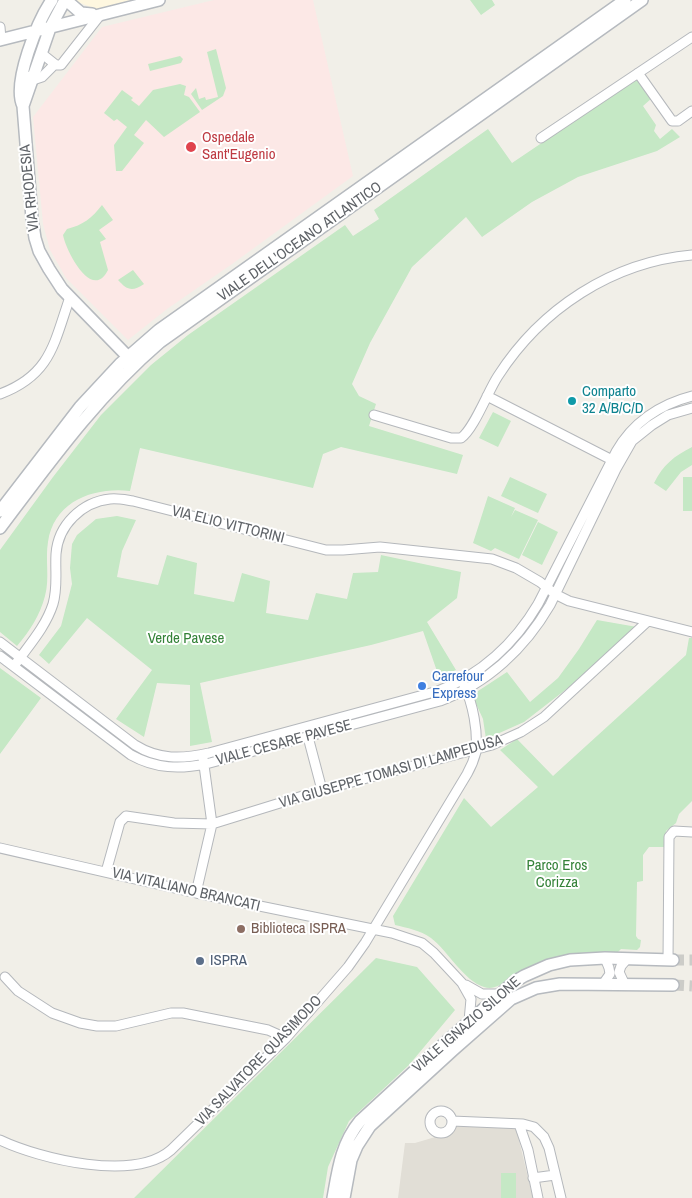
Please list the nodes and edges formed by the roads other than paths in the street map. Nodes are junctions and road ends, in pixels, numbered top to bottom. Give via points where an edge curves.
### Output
1 (52, 0) edge
2 (65, 0) edge
3 (159, 0) edge
4 (625, 0) edge
5 (642, 0) edge
6 (102, 14) junction
7 (0, 27) edge
8 (50, 28) junction
9 (35, 32) junction
10 (692, 37) edge
11 (1, 39) edge
12 (41, 53) junction
13 (55, 64) junction
14 (638, 73) junction
15 (28, 76) junction
16 (692, 111) edge
17 (541, 138) dead end
18 (692, 255) edge
19 (70, 297) junction
20 (132, 360) junction
21 (0, 394) edge
22 (487, 396) junction
23 (692, 396) edge
24 (692, 408) edge
25 (374, 415) dead end
26 (612, 460) junction
27 (0, 511) edge
28 (0, 528) edge
29 (547, 587) junction
30 (555, 594) junction
31 (648, 621) junction
32 (692, 632) edge
33 (0, 642) edge
34 (0, 656) edge
35 (20, 658) junction
36 (13, 666) junction
37 (464, 685) junction
38 (327, 722) junction
39 (330, 731) junction
40 (308, 737) junction
41 (476, 750) junction
42 (202, 754) junction
43 (204, 764) junction
44 (322, 790) junction
45 (212, 824) junction
46 (692, 832) edge
47 (0, 848) edge
48 (106, 872) junction
49 (196, 893) junction
50 (373, 930) junction
51 (605, 958) junction
52 (627, 959) junction
53 (671, 960) joint
54 (5, 977) dead end
55 (462, 983) junction
56 (603, 984) junction
57 (624, 985) junction
58 (673, 985) tunnel mouth
59 (500, 994) junction
60 (469, 1021) junction
61 (286, 1038) junction
62 (452, 1121) dead end
63 (519, 1124) junction
64 (0, 1140) edge
65 (555, 1175) junction
66 (533, 1178) junction
67 (333, 1198) edge
68 (344, 1198) edge
69 (538, 1198) edge
70 (561, 1198) edge

1 - 9 main road
2 - 6 main road via 82,13
2 - 8 main road
3 - 6 main road
4 - 20 main road, VIALE DELL'OCEANO ATLANTICO via 164,326
5 - 20 main road, VIALE DELL'OCEANO ATLANTICO
6 - 8 main road
6 - 13 street via 63,63 60,66
7 - 11 street
8 - 9 main road
8 - 12 main road
9 - 11 main road
9 - 15 main road
10 - 14 street
12 - 13 street
12 - 15 main road
13 - 15 street via 42,77
14 - 16 street via 672,121 678,121
14 - 17 street
15 - 19 main road, VIA RHODESIA via 23,106 35,238 49,270
18 - 22 street via 625,271 568,301 522,344
19 - 20 main road, VIA RHODESIA
19 - 21 street via 43,365 27,380
20 - 27 main road, VIALE DELL'OCEANO ATLANTICO via 75,413
20 - 28 main road, VIALE DELL'OCEANO ATLANTICO
22 - 25 street via 468,431 457,439
22 - 26 street
23 - 26 street, VIALE CESARE PAVESE via 646,418 626,436
24 - 30 street, VIALE CESARE PAVESE via 668,415 632,441
26 - 29 street, VIALE CESARE PAVESE
29 - 30 street
29 - 35 street, VIA ELIO VITTORINI via 516,568 492,559 387,548 326,550 133,502 105,500 80,510 63,530 56,549 57,583 53,604 43,626
29 - 37 street, VIALE CESARE PAVESE via 528,620 507,646
30 - 31 street via 570,601
30 - 37 street, VIALE CESARE PAVESE via 524,642 498,667
31 - 32 street
31 - 41 street, VIA GIUSEPPE TOMASI DI LAMPEDUSA via 538,722 514,736
33 - 35 street, VIALE CESARE PAVESE
34 - 36 street, VIALE CESARE PAVESE
35 - 36 street, VIA ELIO VITTORINI
35 - 42 street, VIALE CESARE PAVESE via 141,749 172,758
36 - 43 street, VIALE CESARE PAVESE via 135,757 173,768
37 - 38 street, VIALE CESARE PAVESE
37 - 39 street, VIALE CESARE PAVESE via 434,703
37 - 41 street, VIA SALVATORE QUASIMODO via 474,723
38 - 39 street
38 - 42 street, VIALE CESARE PAVESE
39 - 40 street, VIALE CESARE PAVESE
40 - 43 street, VIALE CESARE PAVESE
40 - 44 street
41 - 44 street, VIA GIUSEPPE TOMASI DI LAMPEDUSA
41 - 50 street, VIA SALVATORE QUASIMODO via 463,781
42 - 43 street
43 - 45 street
44 - 45 street, VIA GIUSEPPE TOMASI DI LAMPEDUSA
45 - 48 street, VIA GIUSEPPE TOMASI DI LAMPEDUSA via 174,823 126,816 120,822
45 - 49 street
46 - 53 street via 674,831 669,837
47 - 48 street, VIA VITALIANO BRANCATI
48 - 49 street, VIA VITALIANO BRANCATI
49 - 50 street, VIA VITALIANO BRANCATI
50 - 55 street, VIA VITALIANO BRANCATI via 422,943
50 - 61 street, VIA SALVATORE QUASIMODO via 342,973
51 - 52 main road, VIALE IGNAZIO SILONE
51 - 56 street via 610,974
51 - 59 main road, VIALE IGNAZIO SILONE via 570,960 544,967 517,979
52 - 53 main road, VIALE IGNAZIO SILONE
52 - 57 street via 619,972
54 - 61 street via 16,989 52,1013 80,1023 116,1026 183,1012 268,1030
55 - 59 street via 482,994
55 - 60 street via 471,999
56 - 57 main road, VIALE IGNAZIO SILONE
56 - 68 main road, VIALE IGNAZIO SILONE via 540,986 516,996 499,1009 370,1126 351,1160
57 - 58 main road, VIALE IGNAZIO SILONE
59 - 60 main road, VIALE IGNAZIO SILONE
60 - 67 main road, VIALE IGNAZIO SILONE via 356,1126 342,1153
61 - 64 street, VIA SALVATORE QUASIMODO via 171,1150 155,1160 118,1165 71,1162 32,1153
62 - 63 street
63 - 65 street via 532,1126 542,1134 550,1148
63 - 66 street
65 - 66 street
65 - 70 street
66 - 69 street

